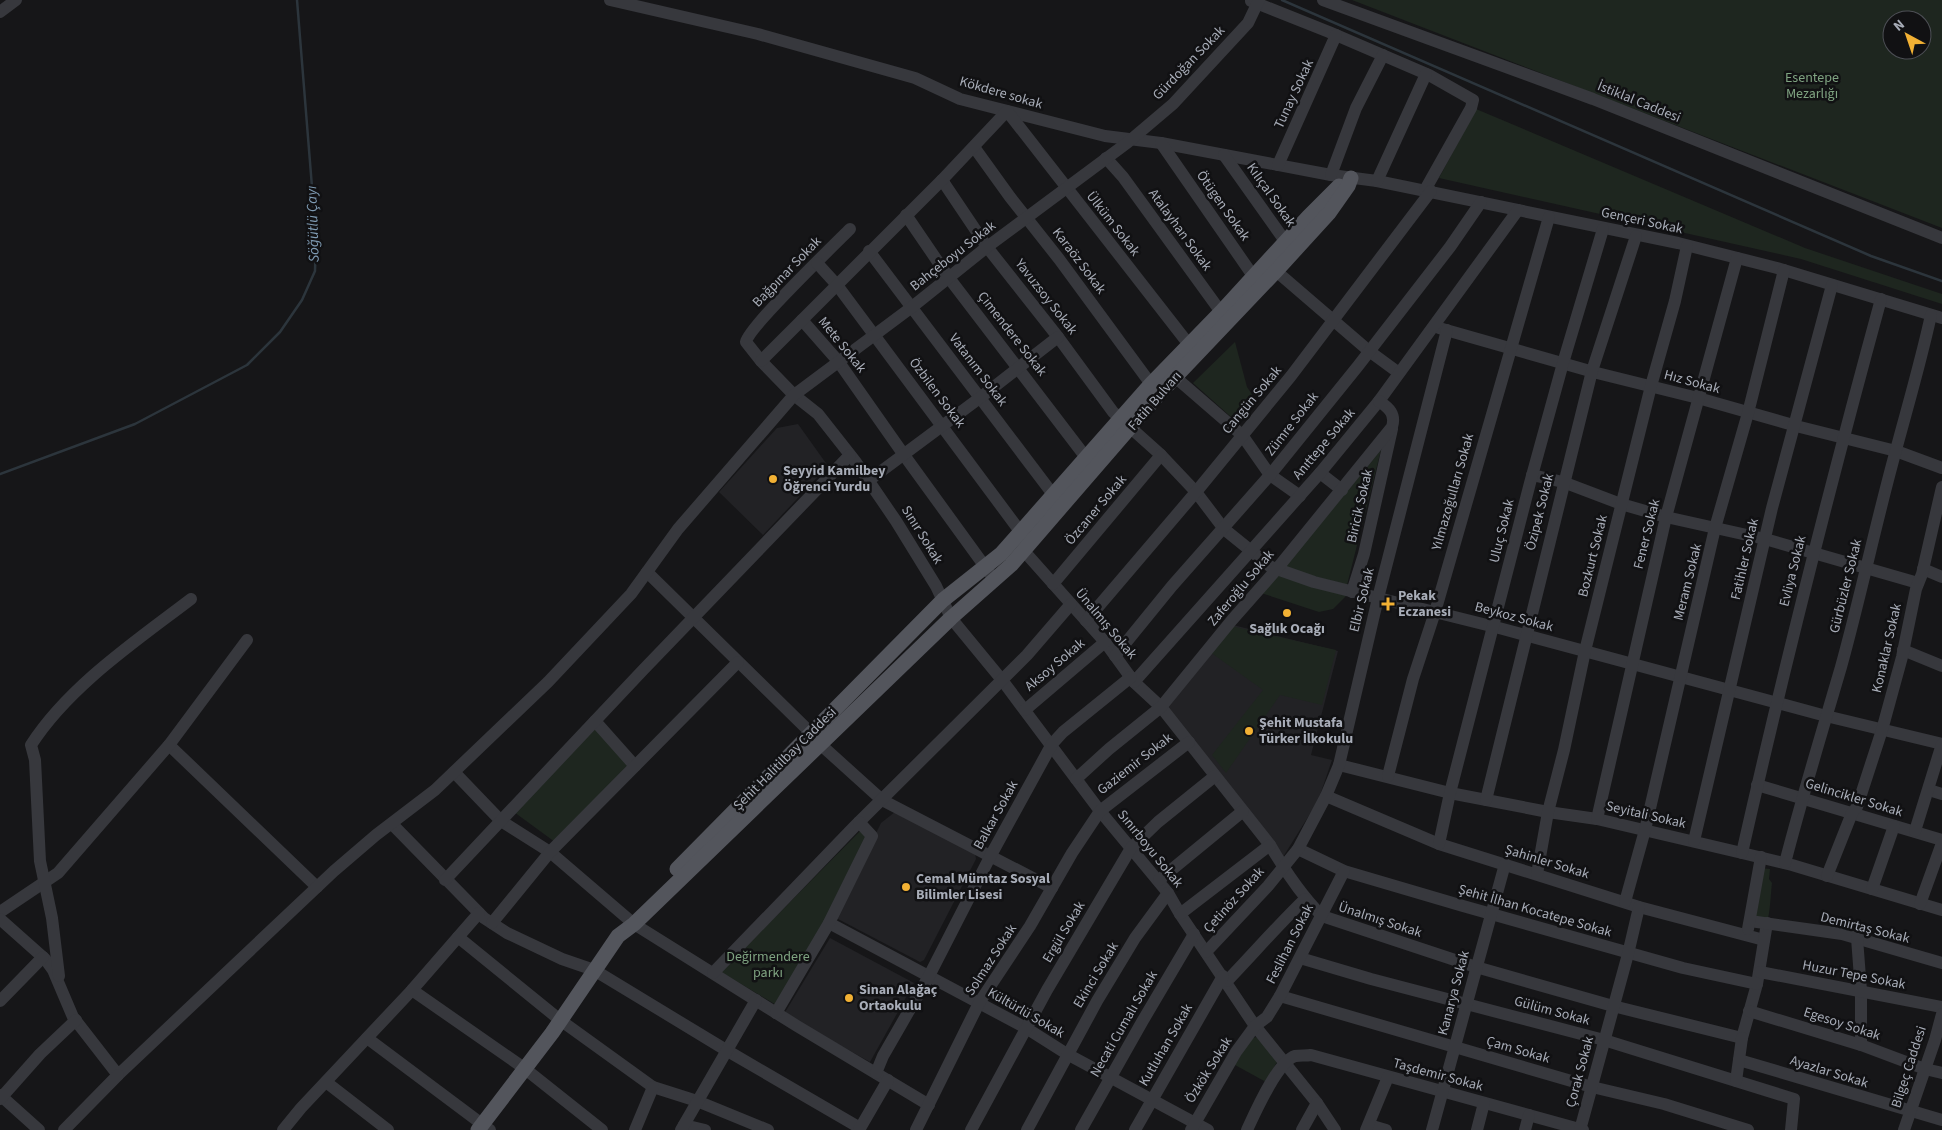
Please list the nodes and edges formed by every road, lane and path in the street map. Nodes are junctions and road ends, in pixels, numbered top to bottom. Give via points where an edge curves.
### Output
1 (16, 0) edge
2 (610, 0) edge
3 (1323, 0) edge
4 (1257, 1) edge
5 (0, 12) edge
6 (1336, 35) junction
7 (1383, 55) junction
8 (1426, 74) junction
9 (1007, 111) junction
10 (1131, 139) junction
11 (1161, 143) junction
12 (974, 147) junction
13 (1224, 155) junction
14 (1106, 158) junction
15 (1278, 165) junction
16 (1331, 175) junction
17 (1351, 178) junction
18 (942, 180) junction
19 (1377, 181) junction
20 (1066, 188) junction
21 (1428, 191) junction
22 (1481, 202) junction
23 (1518, 210) junction
24 (906, 216) junction
25 (1548, 217) junction
26 (1028, 218) junction
27 (850, 229) dead end
28 (1603, 229) junction
29 (1636, 236) junction
30 (1942, 238) edge
31 (1687, 246) junction
32 (988, 247) junction
33 (1290, 247) junction
34 (870, 251) junction
35 (1737, 258) junction
36 (817, 263) junction
37 (1784, 270) junction
38 (1276, 271) junction
39 (950, 278) junction
40 (1257, 282) junction
41 (1832, 284) junction
42 (837, 285) junction
43 (1881, 299) junction
44 (912, 307) junction
45 (1225, 317) junction
46 (1937, 317) edge
47 (802, 320) junction
48 (1334, 321) junction
49 (1434, 326) junction
50 (1447, 330) junction
51 (875, 335) junction
52 (747, 336) joint
53 (1058, 337) junction
54 (1510, 348) junction
55 (1192, 350) junction
56 (1369, 351) junction
57 (761, 361) junction
58 (838, 361) junction
59 (1563, 363) junction
60 (1019, 368) junction
61 (1592, 371) junction
62 (1399, 373) junction
63 (1175, 377) junction
64 (1651, 386) junction
65 (1154, 389) junction
66 (794, 395) junction
67 (980, 398) junction
68 (1698, 398) junction
69 (1379, 401) junction
70 (1748, 413) junction
71 (1125, 424) junction
72 (942, 426) junction
73 (1795, 426) junction
74 (1392, 427) junction
75 (1242, 435) junction
76 (1843, 438) junction
77 (1896, 451) junction
78 (1161, 454) junction
79 (850, 455) junction
80 (904, 456) junction
81 (1091, 463) junction
82 (1942, 468) edge
83 (1320, 474) junction
84 (1270, 475) junction
85 (1532, 475) junction
86 (868, 480) junction
87 (1563, 482) junction
88 (1342, 490) junction
89 (1196, 492) junction
90 (1942, 492) edge
91 (1300, 496) junction
92 (1058, 501) junction
93 (1621, 504) junction
94 (1666, 516) junction
95 (1715, 528) junction
96 (1224, 529) junction
97 (1765, 539) junction
98 (1025, 542) junction
99 (1250, 552) junction
100 (1814, 552) junction
101 (1866, 568) junction
102 (1922, 569) junction
103 (1276, 570) junction
104 (647, 572) junction
105 (990, 573) junction
106 (1942, 577) edge
107 (1918, 583) junction
108 (1053, 584) junction
109 (1352, 592) junction
110 (1378, 598) junction
111 (191, 599) dead end
112 (943, 600) junction
113 (1071, 604) junction
114 (1435, 612) junction
115 (694, 618) junction
116 (951, 618) junction
117 (1086, 620) junction
118 (1493, 626) junction
119 (1526, 635) junction
120 (247, 640) dead end
121 (1105, 642) junction
122 (1903, 650) junction
123 (1585, 651) junction
124 (1116, 656) junction
125 (738, 662) junction
126 (1631, 664) junction
127 (1942, 666) edge
128 (1680, 676) junction
129 (1133, 679) junction
130 (1002, 680) junction
131 (1729, 689) junction
132 (1777, 702) junction
133 (1161, 707) junction
134 (1024, 710) junction
135 (1826, 716) junction
136 (595, 721) junction
137 (1882, 730) junction
138 (816, 738) junction
139 (1189, 742) junction
140 (1052, 744) junction
141 (1942, 744) edge
142 (169, 745) junction
143 (1339, 765) junction
144 (635, 766) junction
145 (454, 772) junction
146 (1216, 776) junction
147 (1388, 776) junction
148 (1076, 779) junction
149 (1757, 785) junction
150 (1929, 790) junction
151 (1450, 793) junction
152 (1942, 794) edge
153 (1326, 796) junction
154 (1802, 797) junction
155 (882, 800) junction
156 (1486, 800) junction
157 (1242, 810) junction
158 (1100, 811) junction
159 (1548, 812) junction
160 (1852, 812) junction
161 (1597, 819) junction
162 (501, 821) junction
163 (859, 822) junction
164 (392, 824) junction
165 (1894, 826) junction
166 (1645, 830) junction
167 (1915, 831) junction
168 (1694, 841) junction
169 (1942, 841) edge
170 (1439, 844) junction
171 (1270, 845) junction
172 (1131, 848) junction
173 (1298, 849) junction
174 (550, 852) junction
175 (1742, 853) junction
176 (991, 855) junction
177 (1762, 857) junction
178 (1785, 863) junction
179 (1505, 864) junction
180 (1283, 868) junction
181 (1344, 871) junction
182 (1537, 874) junction
183 (1827, 876) junction
184 (445, 880) junction
185 (1159, 880) junction
186 (44, 882) junction
187 (317, 887) junction
188 (1052, 888) junction
189 (1872, 889) junction
190 (1168, 893) junction
191 (1305, 899) junction
192 (1625, 902) junction
193 (1920, 904) junction
194 (1640, 907) junction
195 (1942, 910) edge
196 (0, 912) edge
197 (479, 913) junction
198 (1180, 914) junction
199 (1490, 914) junction
200 (1322, 916) junction
201 (0, 918) edge
202 (829, 923) junction
203 (1767, 923) junction
204 (492, 924) junction
205 (634, 924) junction
206 (1748, 928) junction
207 (1194, 934) junction
208 (458, 937) junction
209 (1857, 938) junction
210 (1764, 940) junction
211 (1206, 952) junction
212 (1628, 954) junction
213 (43, 957) junction
214 (1300, 958) junction
215 (1942, 964) edge
216 (1476, 967) junction
217 (594, 970) junction
218 (713, 973) junction
219 (928, 976) junction
220 (1759, 978) junction
221 (1225, 979) junction
222 (60, 984) junction
223 (412, 990) junction
224 (1861, 991) junction
225 (1280, 996) junction
226 (756, 1000) junction
227 (0, 1001) edge
228 (979, 1003) junction
229 (1467, 1005) junction
230 (1613, 1006) junction
231 (1942, 1007) edge
232 (1749, 1012) junction
233 (776, 1013) junction
234 (1942, 1014) edge
235 (76, 1020) junction
236 (560, 1020) junction
237 (1255, 1026) junction
238 (1026, 1028) junction
239 (367, 1038) junction
240 (1742, 1038) junction
241 (1604, 1040) junction
242 (1939, 1041) edge
243 (1861, 1044) junction
244 (1455, 1048) junction
245 (726, 1050) junction
246 (1067, 1054) junction
247 (1739, 1060) junction
248 (1286, 1062) junction
249 (524, 1068) junction
250 (1925, 1069) junction
251 (876, 1073) junction
252 (1942, 1073) edge
253 (118, 1075) junction
254 (1388, 1077) junction
255 (1110, 1078) junction
256 (888, 1080) junction
257 (1736, 1081) junction
258 (326, 1082) junction
259 (653, 1087) junction
260 (1592, 1087) junction
261 (1442, 1092) junction
262 (1, 1097) edge
263 (697, 1101) junction
264 (1152, 1101) junction
265 (1317, 1103) junction
266 (1484, 1103) junction
267 (929, 1105) junction
268 (1910, 1112) junction
269 (1529, 1115) junction
270 (1942, 1120) edge
271 (752, 1126) edge
272 (1193, 1126) edge
273 (683, 1127) edge
274 (1368, 1127) edge
275 (483, 1128) edge
276 (285, 1129) edge
277 (859, 1129) edge
278 (39, 1130) edge
279 (64, 1130) edge
280 (388, 1130) edge
281 (602, 1130) edge
282 (636, 1130) edge
283 (705, 1130) edge
284 (768, 1130) edge
285 (916, 1130) edge
286 (971, 1130) edge
287 (1027, 1130) edge
288 (1081, 1130) edge
289 (1136, 1130) edge
290 (1208, 1130) edge
291 (1247, 1130) edge
292 (1302, 1130) edge
293 (1335, 1130) edge
294 (1386, 1130) edge
295 (1432, 1130) edge
296 (1477, 1130) edge
297 (1525, 1130) edge
298 (1581, 1130) edge
299 (1748, 1130) edge
300 (1790, 1130) edge
301 (1904, 1130) edge

1 - 5 street
2 - 9 street, Kökdere sokak via 758,34 915,78 960,99
3 - 30 street, İstiklal Caddesi via 1593,100
4 - 6 street
4 - 10 street, Gürdoğan Sokak via 1248,23 1173,104
6 - 7 street
6 - 15 street, Tunay Sokak
7 - 8 street
7 - 16 street via 1356,108
8 - 19 street
8 - 21 street, Cangün Sokak via 1472,100 1471,108
9 - 10 street, Kökdere sokak via 1105,136
9 - 12 street, Mete Sokak
9 - 20 street, Ülküm Sokak
10 - 11 street, Kökdere sokak
10 - 14 street, Bahçeboyu Sokak
11 - 13 street, Kökdere sokak
11 - 40 street, Ötügen Sokak
12 - 18 street, Mete Sokak
12 - 26 street, Karaöz Sokak
13 - 15 street, Kökdere sokak
13 - 33 street, Kılıçal Sokak
14 - 20 street, Bahçeboyu Sokak
14 - 45 street, Atalayhan Sokak
15 - 16 street, Kökdere sokak
16 - 17 street, Gençeri Sokak
17 - 19 street, Gençeri Sokak
17 - 33 main road via 1314,211
18 - 24 street, Mete Sokak
18 - 32 street, Yavuzsoy Sokak
19 - 21 street, Gençeri Sokak
20 - 26 street, Bahçeboyu Sokak
20 - 55 street, Ülküm Sokak
21 - 22 street, Gençeri Sokak
21 - 48 street, Cangün Sokak
22 - 23 street, Gençeri Sokak
22 - 56 street, Zümre Sokak
23 - 25 street, Gençeri Sokak
23 - 49 street, Anıttepe Sokak
24 - 34 street, Mete Sokak
24 - 39 street, Çimendere Sokak
25 - 28 street, Gençeri Sokak
25 - 54 street, Yılmazoğulları Sokak
26 - 32 street, Bahçeboyu Sokak
26 - 65 street, Karaöz Sokak
27 - 36 street, Bağpınar Sokak
28 - 29 street, Gençeri Sokak
28 - 59 street, Uluç Sokak
29 - 31 street, Gençeri Sokak
29 - 61 street, Özipek Sokak
31 - 35 street, Gençeri Sokak
31 - 64 street, Bozkurt Sokak
32 - 39 street, Bahçeboyu Sokak
32 - 53 street, Yavuzsoy Sokak
33 - 38 main road
33 - 40 main road
34 - 42 street, Mete Sokak
34 - 44 street, Vatanım Sokak
35 - 37 street, Gençeri Sokak
35 - 68 street, Fener Sokak
36 - 42 street, Özbilen Sokak
36 - 52 street, Bağpınar Sokak
37 - 41 street, Gençeri Sokak
37 - 70 street, Meram Sokak
38 - 40 main road
38 - 48 street
39 - 44 street, Bahçeboyu Sokak
39 - 60 street, Çimendere Sokak
40 - 45 main road
41 - 43 street, Gençeri Sokak
41 - 73 street, Fatihler Sokak
42 - 47 street, Mete Sokak
42 - 51 street, Özbilen Sokak
43 - 46 street, Gençeri Sokak
43 - 76 street, Evliya Sokak
44 - 51 street, Bahçeboyu Sokak
44 - 67 street, Vatanım Sokak
45 - 55 main road
46 - 77 street, Gürbüzler Sokak
47 - 57 street
47 - 58 street, Mete Sokak
48 - 56 street
48 - 75 street, Cangün Sokak
49 - 50 street, Hız Sokak
49 - 62 street, Anıttepe Sokak
50 - 54 street, Hız Sokak
50 - 110 street, Elbir Sokak
51 - 58 street, Bahçeboyu Sokak
51 - 72 street, Özbilen Sokak
52 - 57 street, Sınır Sokak via 746,342
53 - 60 street
53 - 71 street, Yavuzsoy Sokak
54 - 59 street, Hız Sokak
54 - 114 street, Yılmazoğulları Sokak
55 - 63 main road, Fatih Bulvarı
55 - 65 main road
56 - 62 street
56 - 84 street, Zümre Sokak
57 - 66 street, Sınır Sokak
58 - 66 street, Bahçeboyu Sokak
58 - 80 street, Mete Sokak
59 - 61 street, Hız Sokak
59 - 85 street, Uluç Sokak
60 - 67 street
60 - 81 street, Çimendere Sokak
61 - 64 street, Hız Sokak
61 - 87 street, Özipek Sokak
62 - 69 street, Anıttepe Sokak
63 - 65 main road, Fatih Bulvarı
63 - 75 street
64 - 68 street, Hız Sokak
64 - 93 street, Bozkurt Sokak
65 - 71 main road
66 - 79 street, Sınır Sokak via 818,414
66 - 104 street, Bahçeboyu Sokak via 678,529
67 - 72 street
67 - 92 street, Vatanım Sokak
68 - 70 street, Hız Sokak
68 - 94 street, Fener Sokak
69 - 74 street via 1394,414
69 - 83 street, Anıttepe Sokak
70 - 73 street, Hız Sokak
70 - 95 street, Meram Sokak
71 - 78 street, Beykoz Sokak
71 - 81 main road
72 - 80 street
72 - 98 street, Özbilen Sokak
73 - 76 street, Hız Sokak
73 - 97 street, Fatihler Sokak
74 - 88 street, Zaferoğlu Sokak
74 - 109 street, Biricik Sokak
75 - 84 street
75 - 89 street, Cangün Sokak
76 - 77 street, Hız Sokak
76 - 100 street, Evliya Sokak
77 - 82 street, Hız Sokak
77 - 101 street, Gürbüzler Sokak
78 - 89 street, Beykoz Sokak
78 - 108 street, Özcaner Sokak
79 - 86 street, Sınır Sokak
79 - 115 street
80 - 86 street
80 - 105 street, Mete Sokak
81 - 92 main road
83 - 88 street
83 - 91 street, Anıttepe Sokak
84 - 91 street
84 - 96 street, Zümre Sokak
85 - 87 street
85 - 118 street, Uluç Sokak
86 - 112 street, Sınır Sokak
87 - 93 street
87 - 119 street, Özipek Sokak
88 - 103 street, Zaferoğlu Sokak
89 - 96 street, Beykoz Sokak
89 - 117 street, Cangün Sokak
90 - 102 street, Konaklar Sokak
91 - 99 street, Anıttepe Sokak
92 - 98 main road
93 - 94 street
93 - 123 street, Bozkurt Sokak
94 - 95 street
94 - 126 street, Fener Sokak
95 - 97 street
95 - 128 street, Meram Sokak
96 - 99 street, Beykoz Sokak
96 - 124 street, Zümre Sokak via 1172,586
97 - 100 street
97 - 131 street, Fatihler Sokak
98 - 105 main road via 1001,554
98 - 108 street, Ünalmış Sokak
99 - 103 street, Beykoz Sokak
99 - 129 street, Anıttepe Sokak
100 - 101 street
100 - 132 street, Evliya Sokak
101 - 107 street
101 - 135 street, Gürbüzler Sokak
102 - 106 street
102 - 107 street, Konaklar Sokak
103 - 109 street, Beykoz Sokak
103 - 133 street, Zaferoğlu Sokak
104 - 115 street
104 - 145 street, Bahçeboyu Sokak via 631,594 548,682
105 - 112 main road, Şehit Halitilbay Caddesi
105 - 116 main road
107 - 122 street, Konaklar Sokak
108 - 113 street, Ünalmış Sokak
109 - 110 street, Beykoz Sokak
110 - 114 street, Beykoz Sokak
110 - 143 street, Elbir Sokak
111 - 186 street via 67,700 32,745
112 - 116 street, Sınır Sokak
112 - 138 main road, Şehit Halitilbay Caddesi
113 - 117 street, Ünalmış Sokak
113 - 130 street
114 - 118 street, Beykoz Sokak
114 - 147 street, Yılmazoğulları Sokak via 1413,679
115 - 125 street
115 - 136 street
116 - 130 street, Sınırboyu Sokak
116 - 138 main road, Şehit Halitilbay Caddesi
117 - 121 street, Ünalmış Sokak
118 - 119 street, Beykoz Sokak
118 - 151 street, Uluç Sokak
119 - 123 street, Beykoz Sokak
119 - 156 street, Özipek Sokak
120 - 142 street
121 - 124 street, Ünalmış Sokak
121 - 134 street, Aksoy Sokak
122 - 127 street
122 - 137 street, Konaklar Sokak
123 - 126 street, Beykoz Sokak
123 - 159 street, Bozkurt Sokak
124 - 129 street, Ünalmış Sokak
125 - 138 street
125 - 144 street
126 - 128 street, Beykoz Sokak
126 - 161 street, Fener Sokak
128 - 131 street, Beykoz Sokak
128 - 166 street, Meram Sokak
129 - 133 street, Ünalmış Sokak
129 - 140 street, Balkar Sokak
130 - 134 street, Sınırboyu Sokak
130 - 155 street
131 - 132 street, Beykoz Sokak
131 - 168 street, Fatihler Sokak
132 - 135 street, Beykoz Sokak
132 - 149 street, Evliya Sokak
133 - 139 street, Ünalmış Sokak
133 - 148 street, Zaferoğlu Sokak
134 - 140 street, Sınırboyu Sokak
135 - 137 street, Beykoz Sokak
135 - 154 street, Gürbüzler Sokak
136 - 144 street
136 - 162 street
137 - 141 street, Beykoz Sokak
137 - 160 street, Konaklar Sokak via 1857,807
138 - 155 street
138 - 205 main road, Şehit Halitilbay Caddesi
139 - 146 street, Ünalmış Sokak
139 - 158 street, Gaziemir Sokak
140 - 148 street, Sınırboyu Sokak
140 - 176 street, Balkar Sokak
141 - 150 street
142 - 186 street via 58,873
142 - 187 street
143 - 147 street, Seyitali Sokak
143 - 153 street, Elbir Sokak
144 - 174 street
145 - 162 street
145 - 164 street, Bahçeboyu Sokak
146 - 157 street, Ünalmış Sokak
146 - 172 street, Ergül Sokak
147 - 151 street, Seyitali Sokak
148 - 158 street, Sınırboyu Sokak
149 - 154 street, Gelincikler Sokak
149 - 175 street, Evliya Sokak
150 - 152 street
150 - 167 street
151 - 156 street, Seyitali Sokak
151 - 170 street, Uluç Sokak
153 - 170 street, Şahinler Sokak
153 - 173 street, Elbir Sokak
154 - 160 street, Gelincikler Sokak
154 - 178 street, Gürbüzler Sokak
155 - 163 street
155 - 176 street
156 - 159 street, Seyitali Sokak
157 - 171 street, Ünalmış Sokak
157 - 185 street
158 - 172 street, Sınırboyu Sokak
158 - 188 street, Solmaz Sokak
159 - 161 street, Seyitali Sokak
159 - 182 street, Bozkurt Sokak
160 - 165 street, Gelincikler Sokak
160 - 183 street, Konaklar Sokak
161 - 166 street, Seyitali Sokak
162 - 174 street
162 - 184 street
163 - 202 street via 872,836
163 - 218 street
164 - 184 street
164 - 187 street, Bahçeboyu Sokak
165 - 167 street, Gelincikler Sokak
165 - 189 street
166 - 168 street, Seyitali Sokak
166 - 192 street, Meram Sokak
167 - 169 street, Gelincikler Sokak
168 - 175 street, Seyitali Sokak
169 - 193 street
170 - 179 street, Şahinler Sokak
171 - 180 street, Ünalmış Sokak
171 - 198 street
172 - 185 street, Sınırboyu Sokak
172 - 238 street, Ergül Sokak
173 - 180 street, Elbir Sokak
173 - 181 street, Şehit İlhan Kocatepe Sokak
174 - 204 street
174 - 205 street
175 - 177 street, Seyitali Sokak
176 - 188 street
176 - 219 street, Balkar Sokak
177 - 178 street, Seyitali Sokak
177 - 206 street
178 - 183 street, Seyitali Sokak
179 - 182 street, Şahinler Sokak
179 - 199 street, Kanarya Sokak
180 - 191 street, Ünalmış Sokak
180 - 211 street, Çetinöz Sokak
181 - 199 street, Şehit İlhan Kocatepe Sokak
181 - 200 street, Feslihan Sokak
182 - 192 street, Şahinler Sokak
183 - 189 street, Seyitali Sokak
184 - 197 street
185 - 190 street, Sınırboyu Sokak
186 - 196 street
186 - 222 street
187 - 253 street, Bahçeboyu Sokak
188 - 228 street, Solmaz Sokak
189 - 193 street, Seyitali Sokak
190 - 198 street, Sınırboyu Sokak
190 - 246 street, Ekinci Sokak via 1135,938
191 - 200 street, Ünalmış Sokak
191 - 221 street, Kutluhan Sokak
192 - 194 street, Şahinler Sokak
193 - 195 street, Seyitali Sokak
194 - 206 street, Şahinler Sokak
194 - 212 street, Çorak Sokak
197 - 204 street
197 - 208 street
198 - 207 street, Sınırboyu Sokak
199 - 212 street, Şehit İlhan Kocatepe Sokak
199 - 216 street, Kanarya Sokak
200 - 214 street, Feslihan Sokak
200 - 216 street, Ünalmış Sokak
201 - 213 street
202 - 219 street, Kültürlü Sokak
202 - 233 street
203 - 206 street, Demirtaş Sokak
203 - 209 street, Demirtaş Sokak
203 - 210 street
204 - 217 street via 562,959
205 - 217 main road, Şehit Halitilbay Caddesi via 618,936
205 - 218 street
206 - 210 street, Şahinler Sokak
207 - 211 street, Sınırboyu Sokak
207 - 255 street, Necati Cumalı Sokak
208 - 223 street
208 - 236 street
209 - 215 street, Demirtaş Sokak
209 - 224 street
210 - 220 street
211 - 221 street, Sınırboyu Sokak
212 - 220 street, Şehit İlhan Kocatepe Sokak via 1682,968
212 - 230 street, Çorak Sokak
213 - 222 street
213 - 227 street
214 - 225 street, Feslihan Sokak
214 - 229 street, Gülüm Sokak
216 - 229 street, Kanarya Sokak
216 - 230 street, Ünalmış Sokak
217 - 236 main road, Şehit Halitilbay Caddesi
217 - 245 street
218 - 226 street
219 - 228 street, Kültürlü Sokak
219 - 251 street, Balkar Sokak
220 - 224 street, Huzur Tepe Sokak
220 - 232 street
221 - 237 street, Sınırboyu Sokak
221 - 264 street, Kutluhan Sokak
222 - 235 street via 65,1002
223 - 239 street
223 - 249 street
224 - 231 street, Huzur Tepe Sokak
224 - 243 street
225 - 237 street, Feslihan Sokak via 1267,1017
225 - 244 street, Çam Sokak
226 - 233 street
226 - 245 street
228 - 238 street, Kültürlü Sokak
228 - 267 street, Solmaz Sokak
229 - 241 street, Gülüm Sokak
229 - 244 street, Kanarya Sokak
230 - 240 street, Ünalmış Sokak
230 - 241 street, Çorak Sokak
232 - 240 street
232 - 243 street, Egesoy Sokak
233 - 251 street
234 - 242 street, Bilgeç Caddesi
235 - 253 street
235 - 262 street
236 - 249 main road, Şehit Halitilbay Caddesi
236 - 259 street
237 - 248 street, Sınırboyu Sokak
237 - 272 street, Özkök Sokak
238 - 246 street, Kültürlü Sokak
238 - 286 street, Ergül Sokak
239 - 258 street
239 - 275 street
240 - 247 street
241 - 257 street, Gülüm Sokak
241 - 260 street, Çorak Sokak
242 - 250 street, Bilgeç Caddesi
243 - 250 street, Egesoy Sokak
244 - 260 street, Çam Sokak
244 - 261 street, Kanarya Sokak
245 - 263 street
245 - 277 street
246 - 255 street, Kültürlü Sokak
246 - 287 street, Ekinci Sokak
247 - 257 street
247 - 268 street, Ayazlar Sokak
248 - 254 street, Taşdemir Sokak via 1296,1056 1311,1056
248 - 265 street, Sınırboyu Sokak
248 - 291 street via 1262,1098
249 - 275 main road, Şehit Halitilbay Caddesi
249 - 281 street
250 - 252 street, Egesoy Sokak
250 - 268 street, Bilgeç Caddesi
251 - 256 street
253 - 279 street, Bahçeboyu Sokak
254 - 261 street, Taşdemir Sokak
254 - 274 street
255 - 264 street, Kültürlü Sokak
255 - 288 street, Necati Cumalı Sokak
256 - 267 street
256 - 277 street
257 - 300 street, Gülüm Sokak via 1794,1098
258 - 276 street
258 - 280 street
259 - 263 street
259 - 282 street
260 - 298 street, Çorak Sokak
260 - 299 street, Çam Sokak via 1664,1104
261 - 266 street, Taşdemir Sokak
261 - 295 street, Kanarya Sokak
262 - 278 street
263 - 271 street
263 - 273 street
264 - 272 street, Kültürlü Sokak
264 - 289 street, Kutluhan Sokak
265 - 292 street
265 - 293 street, Sınırboyu Sokak
266 - 269 street, Taşdemir Sokak
266 - 296 street
267 - 285 street, Solmaz Sokak
268 - 270 street, Ayazlar Sokak
268 - 301 street, Bilgeç Caddesi
269 - 297 street
269 - 298 street, Taşdemir Sokak
271 - 284 street
272 - 290 street, Kültürlü Sokak
273 - 283 street
274 - 294 street

